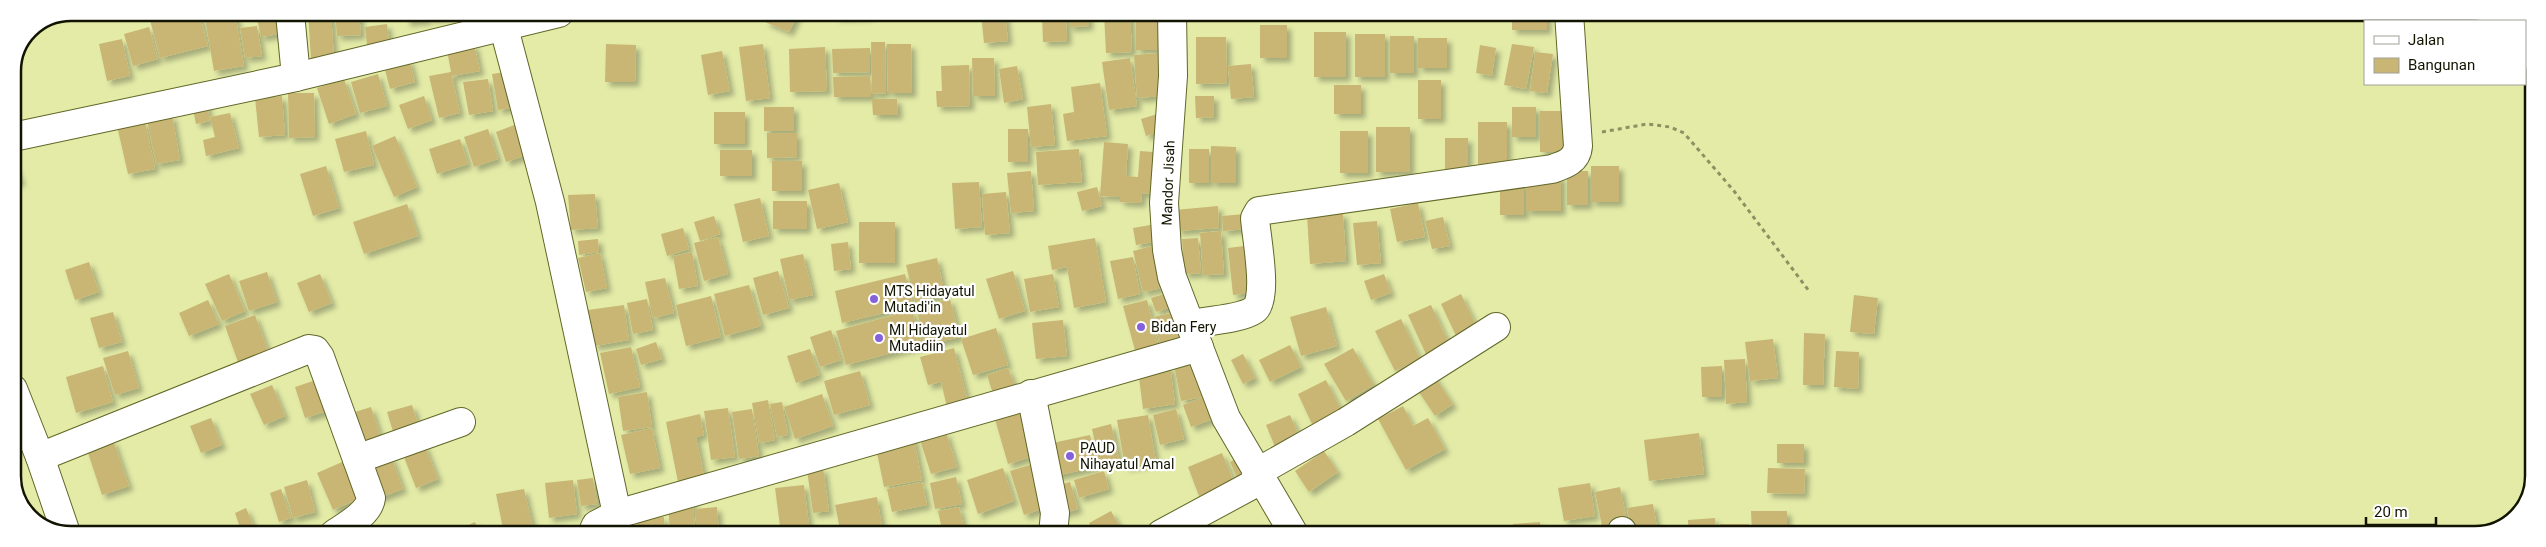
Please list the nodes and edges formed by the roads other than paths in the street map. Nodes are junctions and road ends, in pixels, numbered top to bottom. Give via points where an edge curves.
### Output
1 (291, 21) edge
2 (520, 21) edge
3 (1172, 21) edge
4 (1570, 21) edge
5 (504, 28) junction
6 (296, 77) junction
7 (21, 136) edge
8 (1496, 327) dead end
9 (1194, 335) junction
10 (1030, 394) junction
11 (21, 409) edge
12 (461, 422) dead end
13 (40, 457) junction
14 (357, 459) junction
15 (1259, 476) junction
16 (617, 514) junction
17 (63, 525) edge
18 (345, 526) edge
19 (596, 526) edge
20 (1054, 526) edge
21 (1174, 526) edge
22 (1289, 526) edge

1 - 6 street
2 - 5 street
3 - 9 street, Mandor Jisah via 1173,76 1165,228 1172,277
4 - 9 street via 1578,151 1574,159 1552,169 1259,211 1255,218 1260,303 1246,313
5 - 6 street
5 - 16 street via 550,202
6 - 7 street
8 - 15 street
9 - 10 street
9 - 15 street, Mandor Jisah via 1226,418
10 - 16 street
10 - 20 street via 1055,513
11 - 13 street
12 - 14 street
13 - 14 street via 309,349 315,350 320,357
13 - 17 street
14 - 18 street via 371,498 370,505
15 - 21 street
15 - 22 street, Mandor Jisah
16 - 19 street

